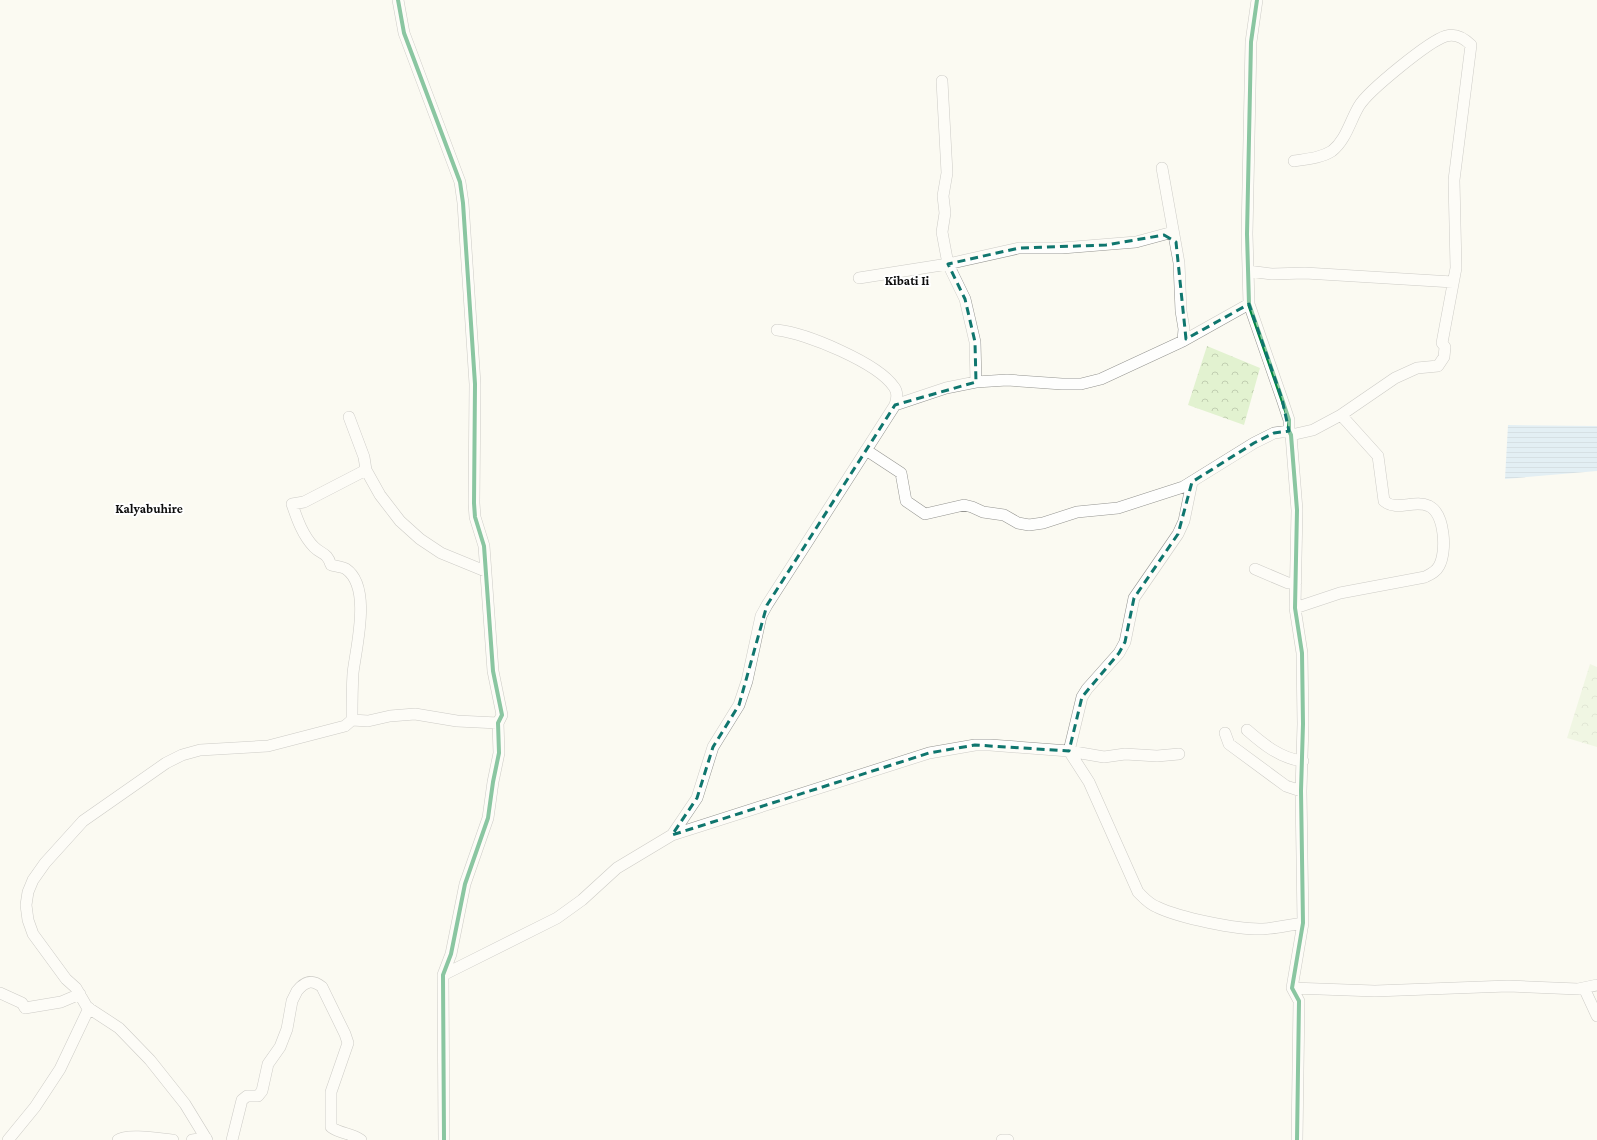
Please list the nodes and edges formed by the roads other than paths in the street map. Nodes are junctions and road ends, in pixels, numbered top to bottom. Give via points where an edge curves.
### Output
1 (398, 0) edge
2 (1257, 0) edge
3 (942, 81) dead end
4 (1294, 161) dead end
5 (1162, 168) dead end
6 (1171, 237) junction
7 (948, 264) junction
8 (1248, 271) junction
9 (859, 278) dead end
10 (1453, 282) junction
11 (1250, 304) junction
12 (777, 330) dead end
13 (1183, 341) junction
14 (976, 382) junction
15 (895, 405) junction
16 (1342, 415) junction
17 (349, 417) dead end
18 (1290, 433) junction
19 (866, 450) junction
20 (366, 470) junction
21 (1192, 482) junction
22 (1255, 569) dead end
23 (485, 571) junction
24 (1296, 582) junction
25 (1295, 608) junction
26 (352, 720) junction
27 (498, 723) junction
28 (1247, 730) dead end
29 (1225, 733) dead end
30 (1069, 751) junction
31 (1179, 754) dead end
32 (1303, 760) junction
33 (1301, 790) junction
34 (672, 835) junction
35 (1303, 923) junction
36 (443, 975) junction
37 (1597, 985) edge
38 (1292, 988) junction
39 (1584, 988) junction
40 (0, 993) edge
41 (80, 994) junction
42 (89, 1008) junction
43 (1597, 1016) edge
44 (207, 1139) edge
45 (8, 1140) edge
46 (118, 1140) edge
47 (173, 1140) edge
48 (192, 1140) edge
49 (232, 1140) edge
50 (361, 1140) edge
51 (444, 1140) edge
52 (1002, 1140) edge
53 (1008, 1140) edge
54 (1297, 1140) edge

1 - 23 street via 404,33 460,182 475,384 474,503 475,517 484,546
2 - 8 street via 1251,42
3 - 7 street via 947,173 943,196 945,213 942,232
4 - 10 street via 1324,156 1333,150 1341,142 1359,106 1371,91 1434,43 1446,36 1455,35 1465,39 1471,45 1454,180 1457,254
5 - 6 street
6 - 7 street via 1062,248 1019,248
6 - 13 street via 1184,329
7 - 9 street
7 - 14 street via 965,299 975,342
8 - 10 street
8 - 11 street
10 - 16 street via 1442,343 1445,347 1444,357 1438,366 1417,368 1395,378
11 - 13 street
11 - 18 street via 1282,399
12 - 15 street via 801,335 846,353 882,374 895,388
13 - 14 street via 1102,379 1081,384 1007,380
14 - 15 street via 946,388
15 - 19 street
16 - 18 street via 1313,430
16 - 25 street via 1378,456 1384,501 1397,506 1418,503 1434,509 1440,519 1443,533 1442,557 1439,566 1425,577 1340,593
17 - 20 street via 364,457
18 - 21 street via 1274,433 1254,442
18 - 24 street via 1297,510
19 - 21 street via 902,473 906,501 925,514 964,505 983,512 1004,515 1018,523 1029,525 1077,512 1130,505
19 - 34 street via 764,610 739,705 713,747 697,798
20 - 23 street via 391,510 420,539 451,558
20 - 26 street via 304,502 292,504 297,521 314,548 328,556 331,565 345,568 354,580 359,596 360,623 352,692
21 - 30 street via 1184,521 1178,534 1134,598 1125,642 1119,653 1082,697
22 - 24 street via 1288,583
23 - 27 street via 493,671 502,715
24 - 25 street
25 - 32 street via 1302,653
26 - 27 street via 368,721 415,714 457,721
26 - 41 street via 345,726 275,745 200,750 182,754 140,779 83,821 33,880 26,905 33,934
27 - 36 street via 499,753 488,818 464,884 451,954
28 - 32 street via 1292,760
29 - 33 street via 1229,744 1286,786
30 - 31 street via 1104,756
30 - 34 street via 975,745 929,753
30 - 35 street via 1089,782 1138,892 1146,900 1167,911 1244,928 1263,929
32 - 33 street
33 - 35 street
34 - 36 street via 618,868 558,918
35 - 38 street
36 - 51 street
37 - 39 street
38 - 39 street via 1375,991 1508,986
38 - 54 street via 1299,1001
39 - 43 street
40 - 41 street via 22,1003 25,1008 61,1002
41 - 42 street
42 - 44 street via 119,1028 150,1060 185,1104
42 - 45 street via 60,1069 35,1107
44 - 48 street
46 - 47 street via 136,1137
49 - 50 street via 242,1100 248,1096 258,1096 262,1091 268,1064 280,1047 297,991 300,986 310,981 322,987 347,1038 345,1053 331,1092 331,1127
52 - 53 street

